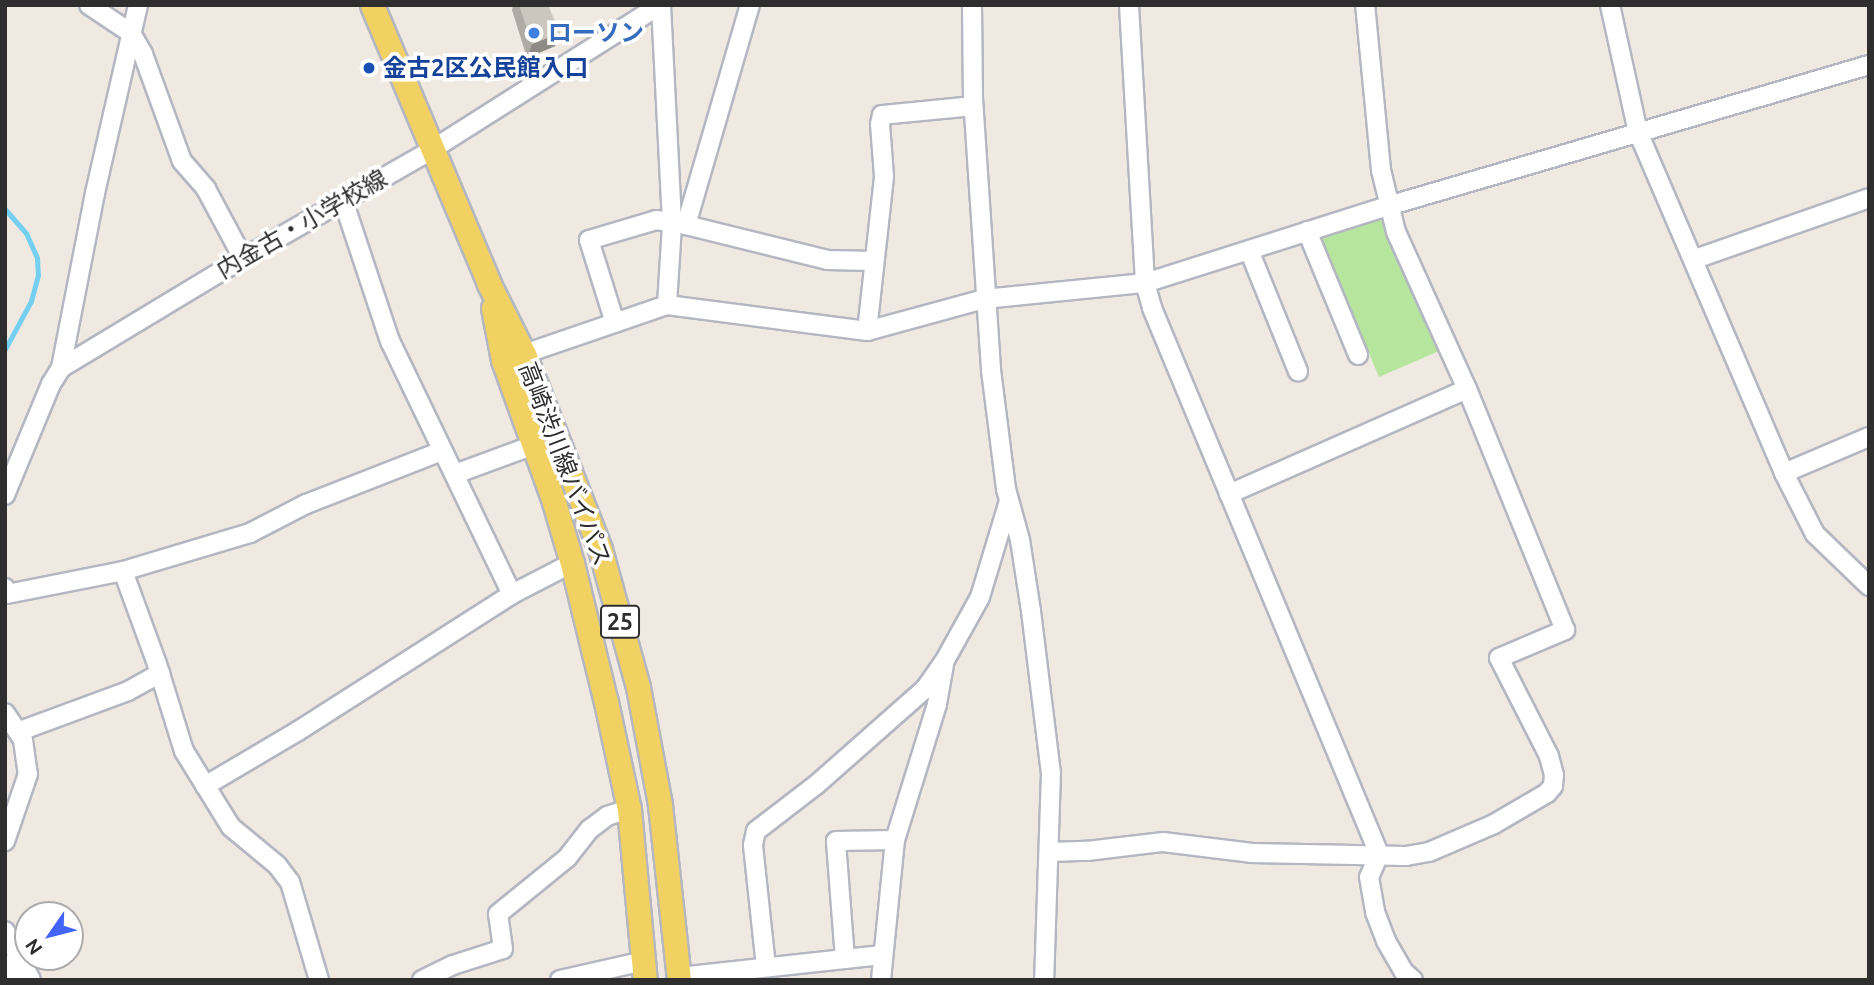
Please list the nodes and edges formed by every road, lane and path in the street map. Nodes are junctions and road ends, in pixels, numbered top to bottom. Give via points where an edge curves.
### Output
1 (89, 5) edge
2 (138, 5) edge
3 (372, 5) edge
4 (660, 5) edge
5 (750, 5) edge
6 (972, 5) edge
7 (1129, 5) edge
8 (1365, 5) edge
9 (1610, 5) edge
10 (131, 33) junction
11 (1869, 65) edge
12 (973, 106) junction
13 (1638, 132) junction
14 (433, 149) junction
15 (1869, 198) edge
16 (343, 200) junction
17 (1388, 206) junction
18 (679, 225) junction
19 (1307, 232) junction
20 (1249, 250) junction
21 (243, 258) junction
22 (1695, 259) junction
23 (874, 261) junction
24 (1145, 283) junction
25 (489, 284) junction
26 (985, 299) junction
27 (667, 305) junction
28 (615, 323) junction
29 (867, 331) junction
30 (524, 354) junction
31 (1358, 355) dead end
32 (61, 368) junction
33 (1298, 371) dead end
34 (1467, 389) junction
35 (1869, 437) edge
36 (534, 446) junction
37 (442, 451) junction
38 (1784, 473) junction
39 (455, 474) junction
40 (1229, 494) junction
41 (5, 495) edge
42 (1009, 501) junction
43 (572, 563) junction
44 (123, 571) junction
45 (1869, 586) edge
46 (6, 593) edge
47 (512, 594) junction
48 (944, 662) junction
49 (160, 673) junction
50 (5, 713) edge
51 (20, 731) junction
52 (205, 786) junction
53 (629, 809) junction
54 (895, 840) junction
55 (5, 841) edge
56 (1050, 852) junction
57 (1379, 854) junction
58 (5, 931) edge
59 (882, 955) junction
60 (845, 959) junction
61 (5, 964) edge
62 (766, 967) junction
63 (645, 970) edge
64 (458, 972) edge
65 (679, 978) edge
66 (14, 980) edge
67 (31, 980) edge
68 (319, 980) edge
69 (422, 980) edge
70 (560, 980) edge
71 (880, 980) edge
72 (1044, 980) edge
73 (1413, 980) edge

1 - 10 street
2 - 10 street
3 - 14 main road, 高崎渋川線バイパス / 25
4 - 14 street, 内金古・小学校線
4 - 18 street
5 - 18 street
6 - 12 street
7 - 24 street
8 - 17 street
9 - 13 street
10 - 21 street via 182,161 206,189
10 - 32 street
11 - 13 street
12 - 23 street via 882,115 884,176
12 - 26 street
13 - 17 street
13 - 22 street
14 - 16 street, 内金古・小学校線
14 - 25 main road, 高崎渋川線バイパス / 25
15 - 22 street
16 - 21 street, 内金古・小学校線
16 - 37 street via 381,318
17 - 19 street
17 - 34 street
18 - 23 street via 827,260
18 - 27 street
18 - 28 street via 656,220 589,240
19 - 20 street
19 - 31 street
20 - 24 street
20 - 33 street
21 - 32 street, 内金古・小学校線
22 - 38 street
23 - 29 street
24 - 26 street
24 - 40 street
25 - 30 main road, 高崎渋川線バイパス / 25
25 - 36 main road, 高崎渋川線バイパス / 25 via 503,360
26 - 29 street
26 - 42 street
27 - 28 street
27 - 29 street
28 - 30 street
30 - 65 main road, 高崎渋川線バイパス / 25 via 596,537 638,687 660,805
32 - 41 street
34 - 40 street
34 - 57 street via 1565,630 1499,658 1549,756 1553,786 1494,824 1429,852
35 - 38 street
36 - 39 street
36 - 43 main road, 高崎渋川線バイパス / 25
37 - 39 street
37 - 44 street via 306,504 250,533
38 - 45 street via 1815,534
39 - 47 street
40 - 57 street
42 - 48 street via 980,597
42 - 56 street via 1031,611 1051,773
43 - 47 street
43 - 53 main road, 高崎渋川線バイパス / 25
44 - 46 street
44 - 49 street
47 - 52 street
48 - 54 street via 937,704
48 - 62 street via 925,689 756,831 753,845
49 - 51 street via 128,691
49 - 52 street via 184,751
50 - 51 street
51 - 55 street via 28,774
52 - 68 street via 231,827 277,865 290,882
53 - 63 main road, 高崎渋川線バイパス / 25
53 - 64 street via 607,816 590,829 567,858 498,914 503,949
54 - 59 street
54 - 60 street via 836,841
56 - 57 street via 1163,842 1252,853
56 - 72 street
57 - 73 street via 1369,877 1375,912 1386,941
58 - 67 street
59 - 60 street
59 - 71 street
60 - 62 street
61 - 66 street
62 - 65 street
63 - 70 street
64 - 69 street

